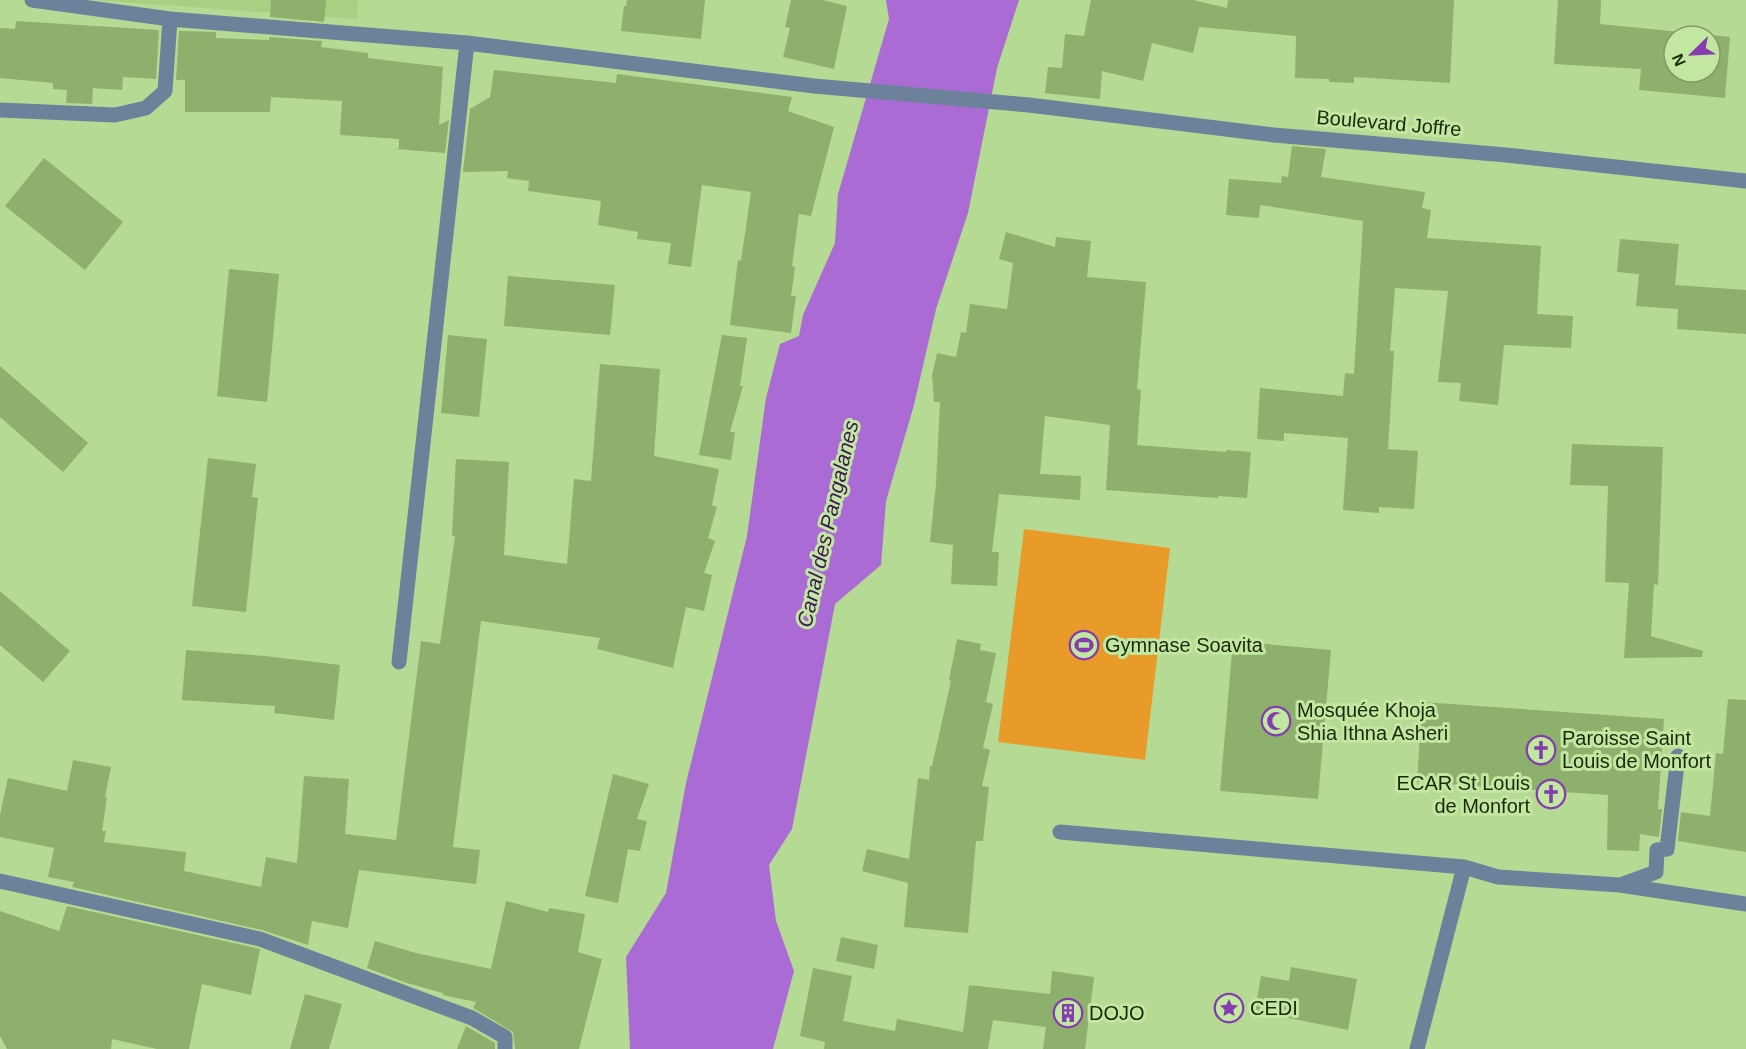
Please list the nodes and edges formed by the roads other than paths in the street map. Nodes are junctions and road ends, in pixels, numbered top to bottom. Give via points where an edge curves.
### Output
1 (32, 0) edge
2 (170, 19) junction
3 (467, 43) junction
4 (0, 110) edge
5 (1746, 181) edge
6 (399, 662) dead end
7 (1678, 756) dead end
8 (1060, 832) dead end
9 (1464, 867) junction
10 (0, 881) edge
11 (1620, 885) junction
12 (1746, 904) edge
13 (505, 1049) edge
14 (1417, 1049) edge

1 - 2 street, Boulevard Joffre
2 - 3 street, Boulevard Joffre
2 - 4 street via 165,91 146,108 115,115
3 - 5 street, Boulevard Joffre via 814,86
3 - 6 street
7 - 11 street via 1667,849 1657,850 1656,872
8 - 9 street
9 - 11 street via 1498,877
9 - 14 street
10 - 13 street via 260,939 472,1018 505,1037
11 - 12 street

